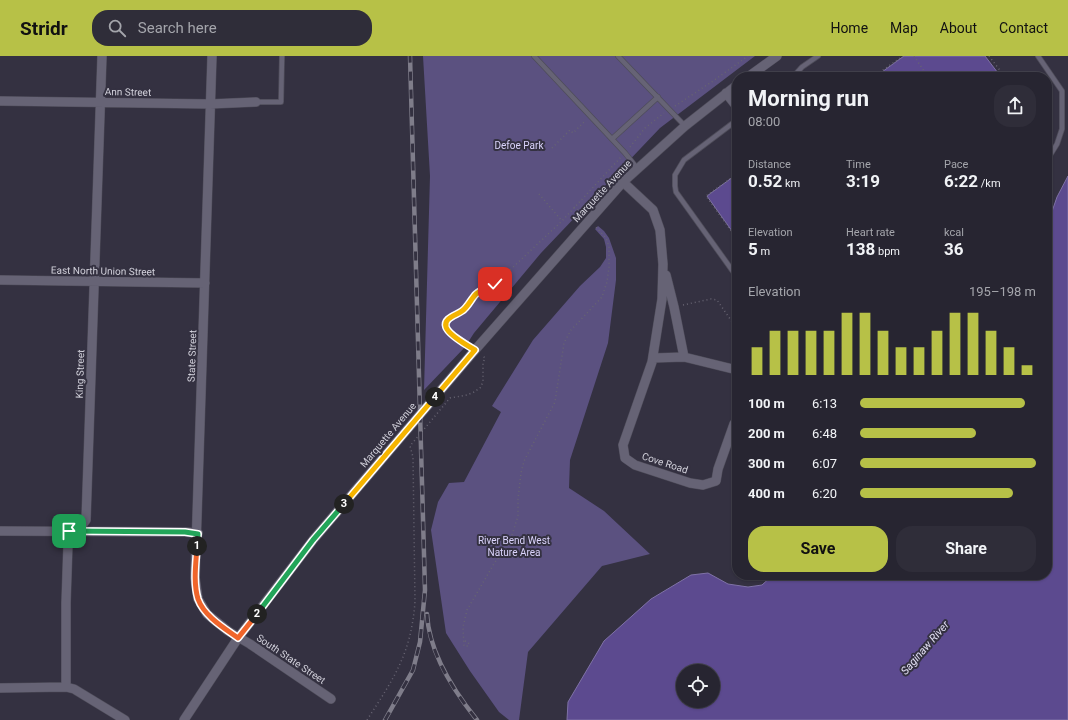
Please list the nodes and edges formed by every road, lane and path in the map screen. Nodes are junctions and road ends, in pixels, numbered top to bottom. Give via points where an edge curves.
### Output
1 (102, 56) edge
2 (212, 56) edge
3 (282, 56) edge
4 (534, 56) edge
5 (618, 56) edge
6 (748, 56) edge
7 (777, 56) edge
8 (818, 56) edge
9 (903, 56) edge
10 (914, 56) edge
11 (989, 56) edge
12 (1038, 56) edge
13 (755, 72) edge
14 (798, 72) edge
15 (880, 72) edge
16 (925, 72) edge
17 (1001, 72) edge
18 (1049, 72) edge
19 (1052, 76) edge
20 (732, 89) edge
21 (726, 93) junction
22 (658, 97) junction
23 (732, 101) edge
24 (0, 102) edge
25 (100, 102) junction
26 (256, 102) joint
27 (210, 104) junction
28 (670, 109) junction
29 (590, 116) junction
30 (732, 124) edge
31 (685, 126) junction
32 (612, 139) junction
33 (552, 148) dead end
34 (1052, 152) edge
35 (625, 153) junction
36 (638, 168) junction
37 (732, 178) edge
38 (623, 182) junction
39 (539, 194) dead end
40 (574, 207) junction
41 (562, 220) junction
42 (589, 221) junction
43 (732, 232) edge
44 (663, 264) junction
45 (732, 270) edge
46 (0, 280) edge
47 (94, 282) junction
48 (205, 283) junction
49 (674, 307) junction
50 (732, 321) edge
51 (475, 350) junction
52 (684, 357) junction
53 (652, 358) junction
54 (732, 369) edge
55 (732, 430) edge
56 (0, 531) edge
57 (77, 531) junction
58 (198, 534) junction
59 (238, 638) junction
60 (465, 641) dead end
61 (66, 687) junction
62 (0, 688) edge
63 (331, 698) dead end
64 (125, 720) edge
65 (184, 720) edge
66 (367, 720) edge

1 - 25 street, King Street
2 - 27 street, State Street
3 - 26 lane via 281,102
4 - 29 lane
5 - 22 lane
6 - 28 path
7 - 13 street
8 - 14 lane
9 - 15 path
10 - 16 path
11 - 17 path
12 - 18 lane
19 - 34 lane via 1062,91 1062,129
20 - 21 street, Marquette Avenue
21 - 23 street
21 - 31 street, Marquette Avenue
22 - 28 lane
22 - 32 lane
24 - 25 street, Ann Street
25 - 27 street, Ann Street
25 - 47 street, King Street
26 - 27 street, Ann Street
27 - 48 street, State Street
28 - 31 lane
28 - 35 path via 645,128
29 - 32 lane
29 - 33 path via 573,132 570,130
30 - 45 lane via 684,160 675,175 675,186 676,192
31 - 36 street, Marquette Avenue
32 - 35 lane
35 - 36 lane
35 - 40 path
36 - 38 street, Marquette Avenue
37 - 43 path via 706,196
38 - 42 street, Marquette Avenue
38 - 44 street, Cove Road via 653,210 660,230
39 - 41 path
40 - 41 path
40 - 42 path
41 - 51 path via 495,284 477,294 463,310 446,322 449,331
42 - 51 street, Marquette Avenue
42 - 60 path via 606,238 609,246 610,268 607,282 602,297 571,330 564,343 555,402 524,461 518,516 513,532 506,549 495,562 467,610 463,627
44 - 49 street, Cove Road
44 - 53 street, Cove Road via 662,299
46 - 47 street, East North Union Street
47 - 48 street, East North Union Street
47 - 57 street, King Street via 86,520
48 - 58 street, State Street
49 - 50 path via 711,298 718,300
49 - 52 street, Cove Road
51 - 59 street, Marquette Avenue via 313,540
51 - 66 path via 485,358 480,388 467,395 450,398 410,446 413,457 414,623 396,674
52 - 53 street
52 - 54 street
53 - 55 street, Cove Road via 623,445 625,458 635,466 703,485 716,481
56 - 57 street
57 - 58 street
57 - 61 street, King Street via 68,544
58 - 59 street, State Street via 195,578 198,599 207,614
59 - 63 street, South State Street
59 - 65 street, Marquette Avenue
61 - 62 street
61 - 64 street via 74,689

